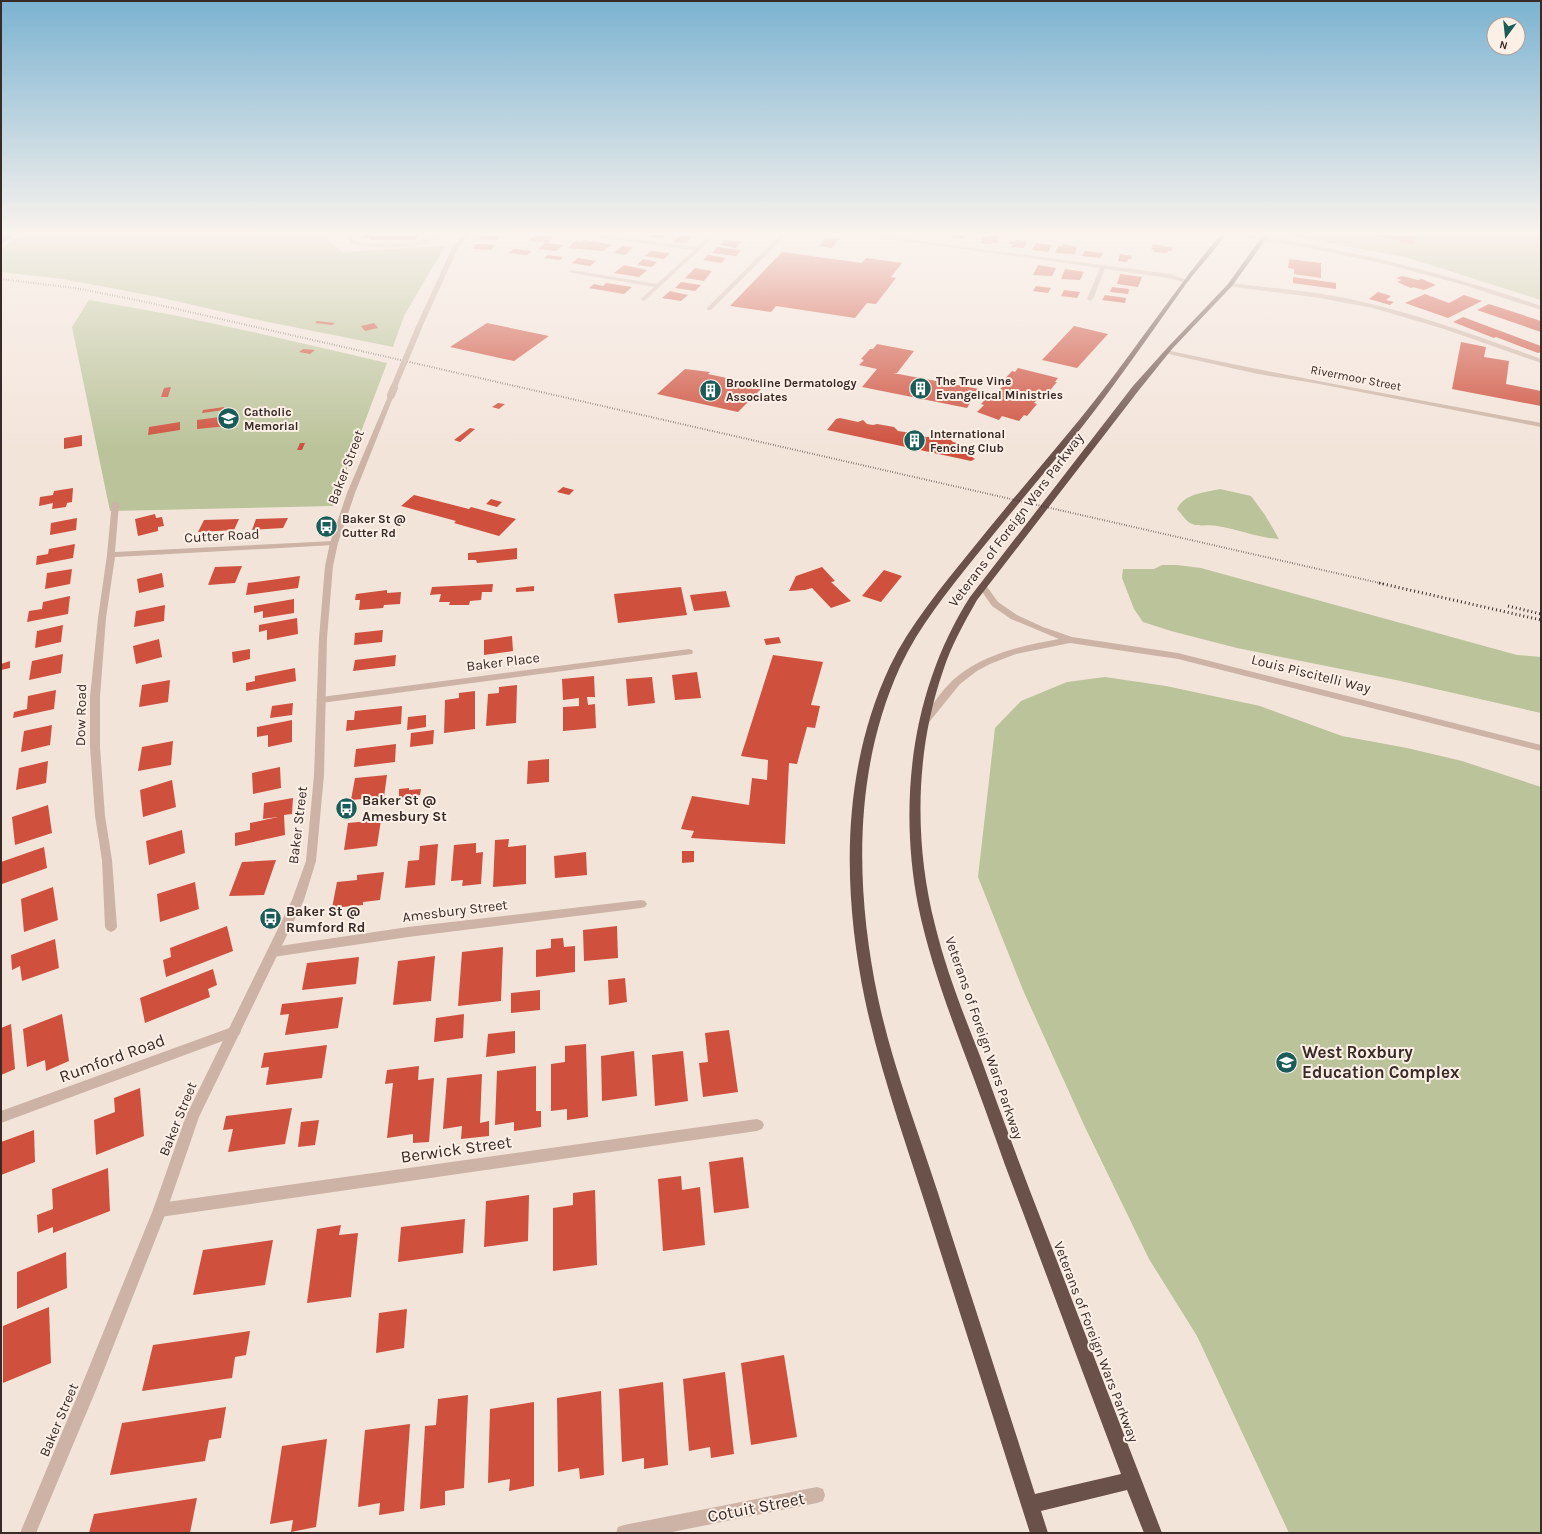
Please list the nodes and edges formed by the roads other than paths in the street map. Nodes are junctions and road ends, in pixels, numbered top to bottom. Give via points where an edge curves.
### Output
1 (428, 307) edge
2 (711, 307) edge
3 (1168, 307) edge
4 (1209, 307) edge
5 (1373, 307) edge
6 (709, 309) dead end
7 (1166, 352) junction
8 (1541, 360) edge
9 (1541, 425) edge
10 (115, 504) dead end
11 (334, 543) junction
12 (111, 555) junction
13 (982, 586) junction
14 (1071, 640) junction
15 (689, 652) dead end
16 (322, 700) junction
17 (922, 724) junction
18 (1541, 748) edge
19 (640, 904) dead end
20 (111, 927) dead end
21 (273, 952) junction
22 (235, 1031) junction
23 (1, 1117) edge
24 (758, 1125) dead end
25 (160, 1210) junction
26 (1132, 1480) junction
27 (817, 1495) dead end
28 (1030, 1504) junction
29 (28, 1533) edge
30 (624, 1533) edge
31 (1039, 1533) edge
32 (1153, 1533) edge

1 - 11 street, Baker Street, bridge via 351,493
2 - 6 street
3 - 28 highway, Veterans of Foreign Wars Parkway via 1113,383 923,617 895,666 877,709 860,792 856,852 857,884 860,928 872,999 896,1084
4 - 7 highway, Veterans of Foreign Wars Parkway
5 - 8 street
7 - 9 street, Rivermoor Street via 1258,372
7 - 13 highway, Veterans of Foreign Wars Parkway
10 - 12 street, Dow Road
11 - 12 street, Cutter Road
11 - 16 street, Baker Street via 326,589
12 - 20 street, Dow Road via 102,618 95,704 99,809 107,860
13 - 14 street, Louis Piscitelli Way via 995,604 1014,616
13 - 17 highway, Veterans of Foreign Wars Parkway via 962,616 945,650
14 - 17 street, Louis Piscitelli Way via 1034,646 987,662 962,678
14 - 18 street, Louis Piscitelli Way via 1178,656
15 - 16 street, Baker Place
16 - 21 street, Baker Street via 319,775 311,861 298,900
17 - 26 highway, Veterans of Foreign Wars Parkway via 916,785 917,837 923,898 933,940 966,1039
19 - 21 street, Amesbury Street via 408,932
21 - 22 street, Baker Street
22 - 23 street, Rumford Road
22 - 25 street, Baker Street via 193,1116
24 - 25 street, Berwick Street
25 - 29 street, Baker Street
26 - 28 highway
26 - 32 highway, Veterans of Foreign Wars Parkway
27 - 30 street, Cotuit Street
28 - 31 highway, Veterans of Foreign Wars Parkway

